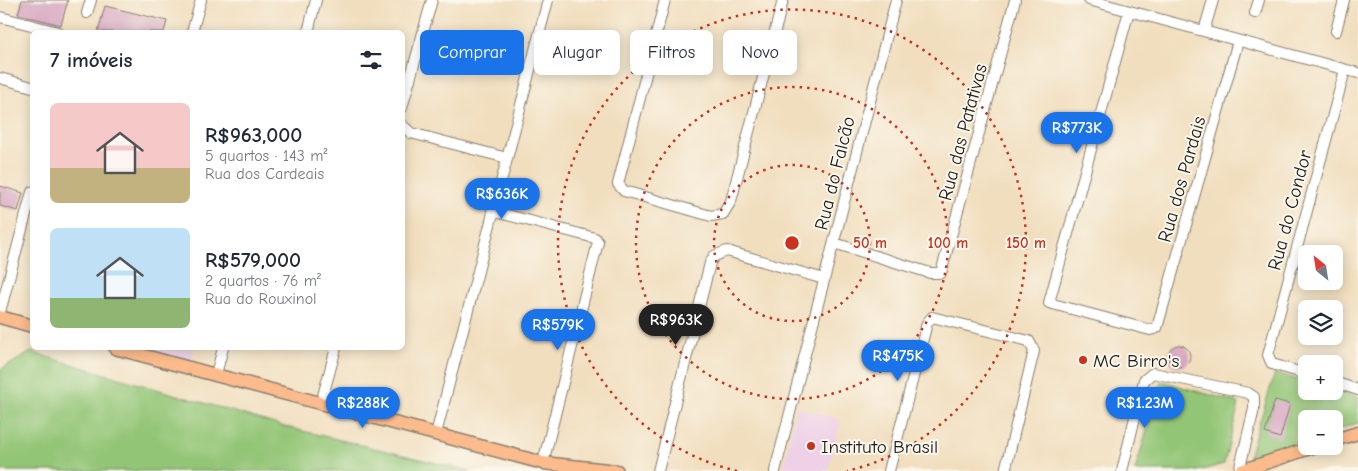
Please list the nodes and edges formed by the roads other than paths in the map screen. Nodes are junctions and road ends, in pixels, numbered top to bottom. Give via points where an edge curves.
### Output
1 (91, 0) edge
2 (201, 0) edge
3 (316, 0) edge
4 (432, 0) edge
5 (548, 0) edge
6 (665, 0) edge
7 (783, 0) edge
8 (896, 0) edge
9 (1015, 0) edge
10 (1089, 0) edge
11 (1213, 0) edge
12 (1259, 0) edge
13 (1344, 0) edge
14 (1113, 3) edge
15 (1130, 11) junction
16 (87, 13) dead end
17 (1255, 13) dead end
18 (0, 17) edge
19 (30, 29) edge
20 (193, 30) edge
21 (308, 30) edge
22 (1204, 31) junction
23 (1336, 31) dead end
24 (1238, 41) junction
25 (1345, 70) junction
26 (1358, 73) edge
27 (0, 78) edge
28 (30, 86) edge
29 (405, 97) edge
30 (405, 128) edge
31 (507, 158) junction
32 (30, 200) edge
33 (492, 211) junction
34 (834, 243) junction
35 (824, 279) junction
36 (0, 312) edge
37 (0, 317) edge
38 (30, 325) edge
39 (123, 350) edge
40 (222, 350) edge
41 (335, 350) edge
42 (1298, 372) edge
43 (216, 374) junction
44 (1343, 385) edge
45 (1358, 390) edge
46 (321, 403) junction
47 (1358, 433) edge
48 (436, 434) junction
49 (1343, 437) edge
50 (1298, 452) edge
51 (543, 463) junction
52 (618, 471) edge
53 (658, 471) edge
54 (775, 471) edge
55 (888, 471) edge
56 (1005, 471) edge
57 (1122, 471) edge
58 (1240, 471) edge

1 - 16 street
2 - 20 street
3 - 21 street
4 - 29 street
5 - 31 street
6 - 7 street via 618,184 624,191 711,216 723,214 731,201
8 - 34 street, Rua do Falcão
9 - 34 street, Rua das Patativas via 941,273 930,273
10 - 14 street
11 - 22 street
12 - 17 street
13 - 23 street
14 - 15 street
15 - 22 street
15 - 24 street, Rua dos Pardais via 1049,303 1067,308 1150,330 1157,327
18 - 19 street
22 - 24 street
24 - 25 street
25 - 26 street
25 - 42 street, Rua do Condor via 1268,355 1272,364
27 - 28 street
30 - 31 street via 411,133
31 - 33 street
32 - 36 street
33 - 48 street
33 - 51 street via 595,238 597,245
34 - 35 street, Rua do Falcão
35 - 53 street via 727,251 714,256
35 - 54 street, Rua do Falcão
37 - 38 main road
39 - 43 main road
40 - 43 street
41 - 46 street
43 - 46 main road
44 - 45 street
46 - 48 main road
47 - 49 main road
48 - 51 main road
50 - 58 main road
51 - 52 main road
55 - 56 street via 927,323 932,317 1029,341 1034,350
57 - 58 street via 1144,380 1153,373 1248,393 1254,397

